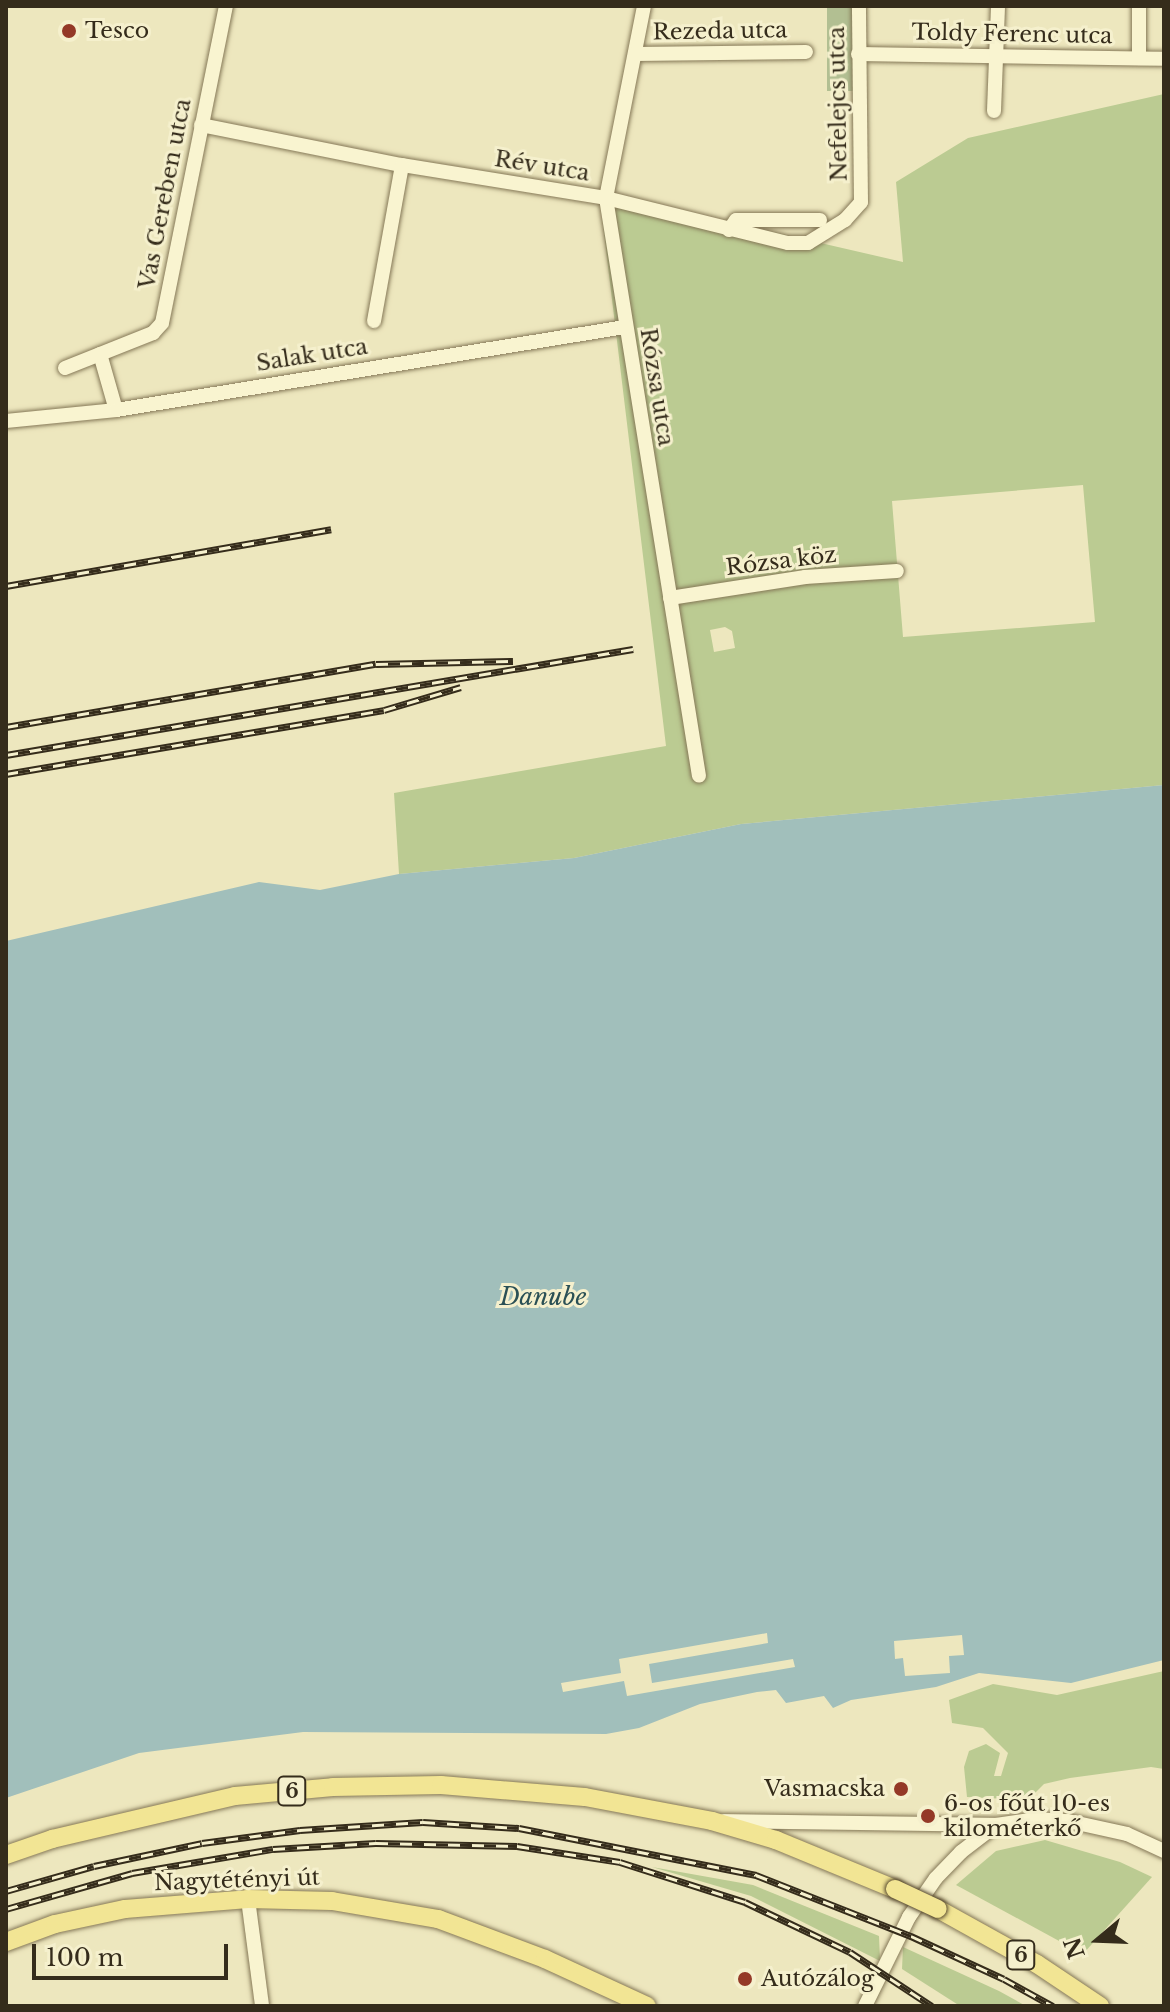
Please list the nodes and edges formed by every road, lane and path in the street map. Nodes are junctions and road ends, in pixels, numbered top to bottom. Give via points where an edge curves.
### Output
1 (226, 6) edge
2 (644, 6) edge
3 (859, 6) edge
4 (998, 6) edge
5 (1139, 6) edge
6 (806, 52) dead end
7 (635, 54) junction
8 (858, 54) junction
9 (998, 56) junction
10 (1139, 58) junction
11 (1164, 59) edge
12 (994, 111) dead end
13 (201, 125) junction
14 (402, 165) junction
15 (606, 198) junction
16 (861, 202) joint
17 (820, 220) dead end
18 (729, 230) junction
19 (374, 321) dead end
20 (625, 327) junction
21 (100, 354) junction
22 (65, 368) dead end
23 (116, 410) junction
24 (6, 421) edge
25 (897, 571) dead end
26 (670, 598) junction
27 (699, 776) dead end
28 (712, 1821) junction
29 (996, 1825) junction
30 (1164, 1851) edge
31 (6, 1855) edge
32 (248, 1899) junction
33 (6, 1942) edge
34 (262, 2006) edge
35 (647, 2006) edge
36 (865, 2006) edge
37 (1100, 2006) edge

1 - 13 street, Vas Gereben utca
2 - 7 street, Rózsa utca
3 - 8 street, Nefelejcs utca
4 - 9 street
5 - 10 street
6 - 7 street, Rezeda utca
7 - 15 street, Rózsa utca
8 - 9 street, Toldy Ferenc utca
8 - 16 street, Nefelejcs utca
9 - 10 street, Toldy Ferenc utca
9 - 12 street
10 - 11 street, Toldy Ferenc utca
13 - 14 street, Rév utca
13 - 21 street, Vas Gereben utca via 162,323 153,333
14 - 15 street, Rév utca
14 - 19 street
15 - 18 street, Rév utca
15 - 20 street, Rózsa utca
16 - 18 street, Rév utca via 845,220 808,243
17 - 18 street via 736,220
20 - 23 street, Salak utca
20 - 26 street, Rózsa utca
21 - 22 street, Vas Gereben utca
21 - 23 street
23 - 24 street, Salak utca
25 - 26 street, Rózsa köz via 805,577
26 - 27 street, Rózsa utca
28 - 29 street
28 - 31 main road, 6 via 511,1789 333,1787 235,1796 52,1839
28 - 37 main road, 6, bridge via 776,1840 938,1909
29 - 30 street via 1068,1821 1127,1834
29 - 36 street via 936,1878 909,1917
32 - 33 main road, Nagytétényi út via 125,1909 55,1924
32 - 34 street
32 - 35 main road, Nagytétényi út via 332,1901 438,1919 545,1959

